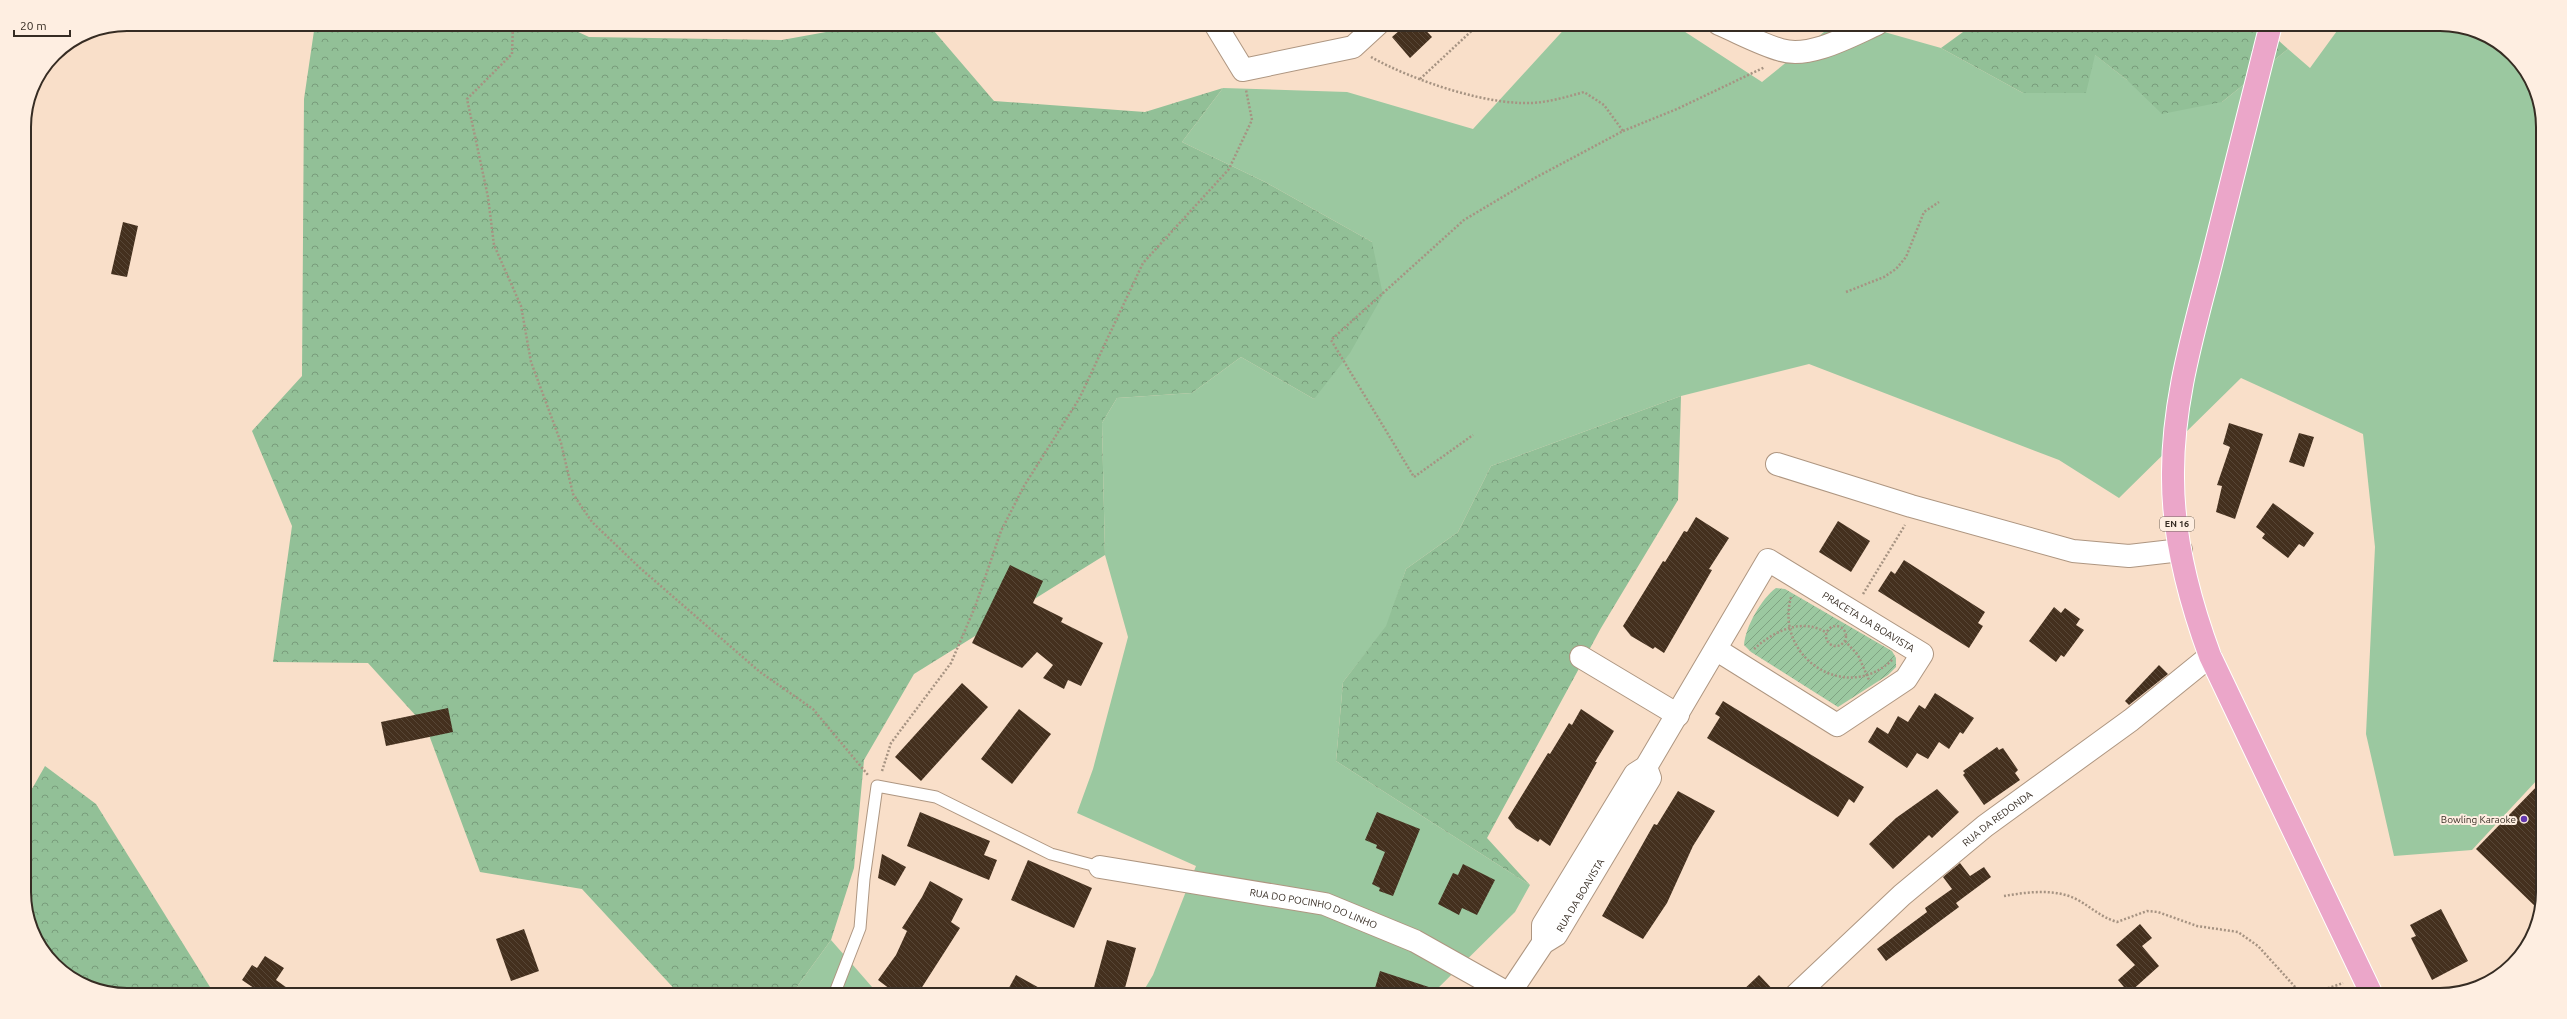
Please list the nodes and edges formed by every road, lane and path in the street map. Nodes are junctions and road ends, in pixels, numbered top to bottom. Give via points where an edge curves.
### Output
1 (513, 31) edge
2 (1222, 31) edge
3 (1370, 31) edge
4 (1471, 31) edge
5 (1736, 31) edge
6 (1862, 31) edge
7 (2269, 31) edge
8 (1353, 47) junction
9 (1768, 66) dead end
10 (1243, 70) junction
11 (1420, 79) junction
12 (1623, 131) junction
13 (1939, 202) dead end
14 (1846, 292) dead end
15 (1473, 435) dead end
16 (1777, 464) dead end
17 (1915, 508) junction
18 (2181, 550) junction
19 (1792, 593) dead end
20 (1853, 612) junction
21 (1790, 628) junction
22 (1827, 633) junction
23 (1845, 641) junction
24 (1717, 650) junction
25 (1751, 652) dead end
26 (1895, 656) dead end
27 (2210, 656) junction
28 (1581, 657) dead end
29 (1867, 674) junction
30 (1871, 686) dead end
31 (1678, 715) junction
32 (877, 786) junction
33 (1100, 868) joint
34 (2004, 896) dead end
35 (2367, 986) edge
36 (837, 988) edge
37 (1499, 988) edge
38 (1514, 988) edge
39 (1803, 988) edge
40 (2298, 988) edge
41 (2342, 988) edge

1 - 32 path via 512,54 467,99 488,197 494,244 521,306 531,362 561,443 573,494 592,522 640,568 760,672 813,709
2 - 10 street
3 - 8 street
4 - 11 path
5 - 6 street via 1783,51 1805,51 1835,43
7 - 18 main road, EN 16 via 2181,381 2173,478
8 - 10 street
8 - 11 path via 1390,68
9 - 12 path via 1677,109
10 - 32 path via 1252,120 1229,169 1143,263 1078,399 1024,486 1001,531 975,607 951,664 891,743
11 - 12 path via 1490,100 1540,102 1584,92 1604,105
12 - 15 path via 1531,180 1464,220 1331,340 1414,477
13 - 14 path via 1924,212 1911,247 1896,269 1884,277
16 - 17 street
17 - 18 street via 2073,551 2129,556
17 - 20 path
18 - 27 main road, EN 16 via 2194,611
19 - 21 path
20 - 24 street, PRACETA DA BOAVISTA via 1768,560
20 - 24 street, PRACETA DA BOAVISTA via 1922,654 1906,679 1837,725
21 - 22 path via 1819,627
21 - 25 path via 1770,636
21 - 29 path via 1802,655 1824,672 1845,678
22 - 23 path via 1827,639 1831,644 1837,646
22 - 23 path via 1831,628 1840,627 1845,632
23 - 29 path via 1858,655
24 - 31 street, RUA DA BOAVISTA
26 - 29 path
27 - 35 main road, EN 16
27 - 39 street, RUA DA REDONDA via 2131,720 1985,826 1902,895
28 - 31 street
29 - 30 path
31 - 38 street, RUA DA BOAVISTA via 1646,767 1635,774 1543,925 1544,943
32 - 33 lane via 936,796 1051,854
32 - 36 lane via 860,928
33 - 37 street, RUA DO POCINHO DO LINHO via 1324,904 1415,941
34 - 40 path via 2033,892 2065,895 2079,901 2092,912 2117,922 2147,912 2158,912 2197,926 2238,932 2258,946 2286,980
35 - 41 path

